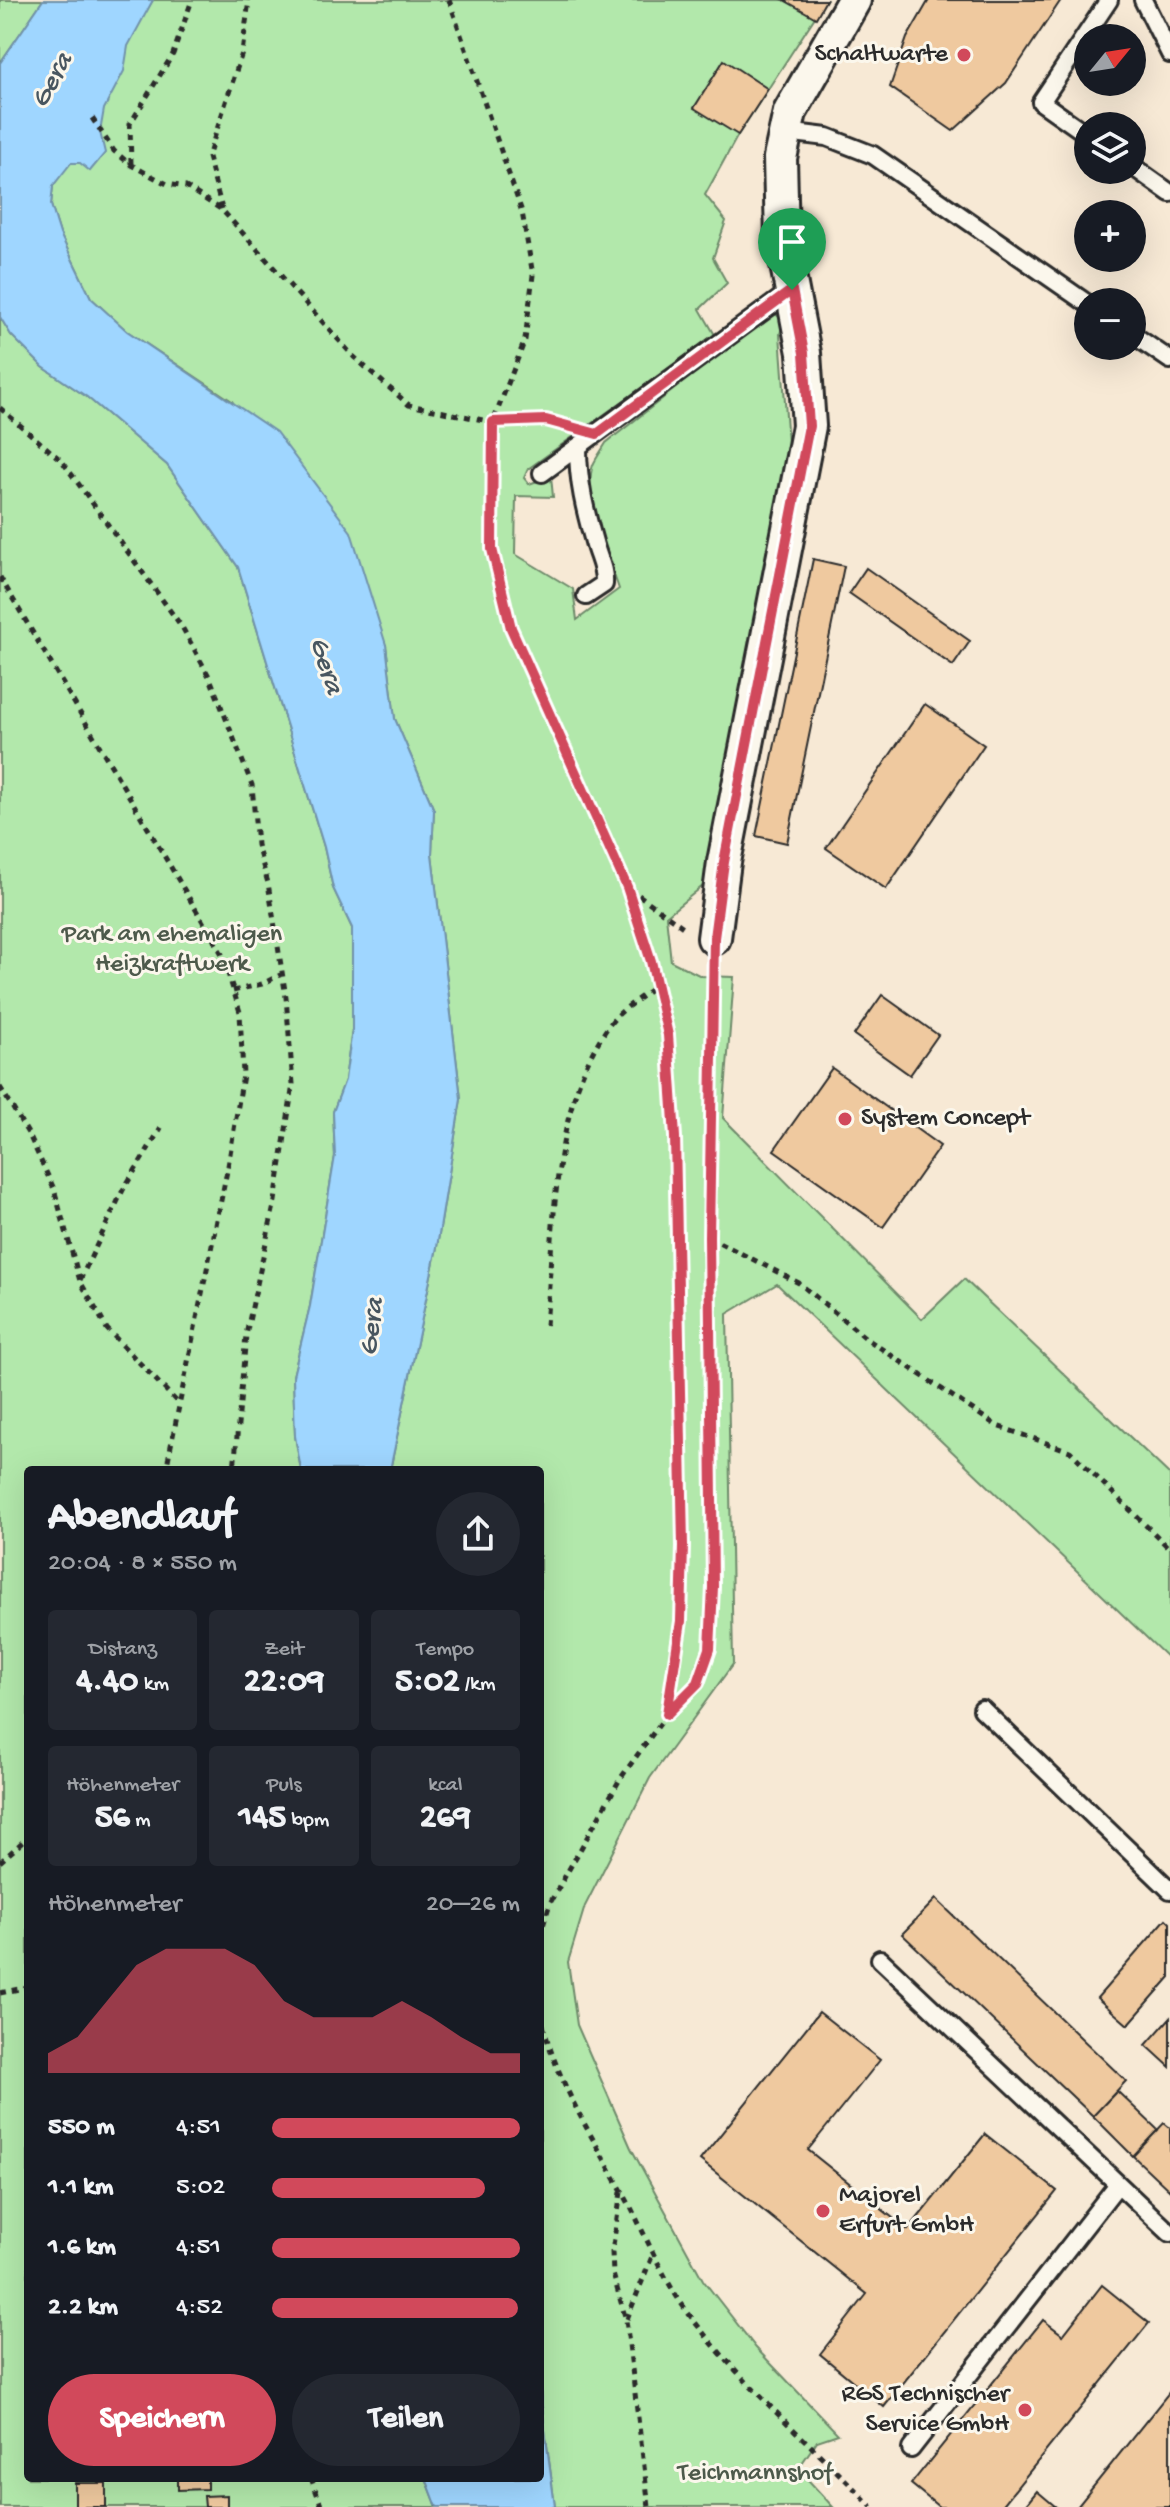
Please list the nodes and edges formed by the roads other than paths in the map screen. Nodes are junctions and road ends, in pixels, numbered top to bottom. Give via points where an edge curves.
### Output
1 (854, 0) edge
2 (1109, 0) edge
3 (1143, 0) edge
4 (1170, 54) edge
5 (1074, 125) edge
6 (786, 132) junction
7 (1146, 176) edge
8 (1170, 193) edge
9 (792, 290) junction
10 (1074, 294) edge
11 (1146, 344) edge
12 (1170, 360) edge
13 (578, 448) junction
14 (542, 473) dead end
15 (586, 596) dead end
16 (714, 938) road end
17 (982, 1709) dead end
18 (1170, 1890) edge
19 (880, 1959) dead end
20 (1118, 2184) junction
21 (1170, 2233) edge
22 (911, 2449) dead end

1 - 6 street via 790,112
2 - 5 lane via 1041,102
3 - 4 lane
6 - 9 street via 780,158 782,239
6 - 10 lane via 827,137 873,155
7 - 8 lane
9 - 13 lane
9 - 16 street via 804,353 809,426 724,862
11 - 12 lane
13 - 14 lane
13 - 15 lane via 578,484 605,570 604,584
17 - 18 lane
19 - 20 lane
20 - 21 lane
20 - 22 lane

